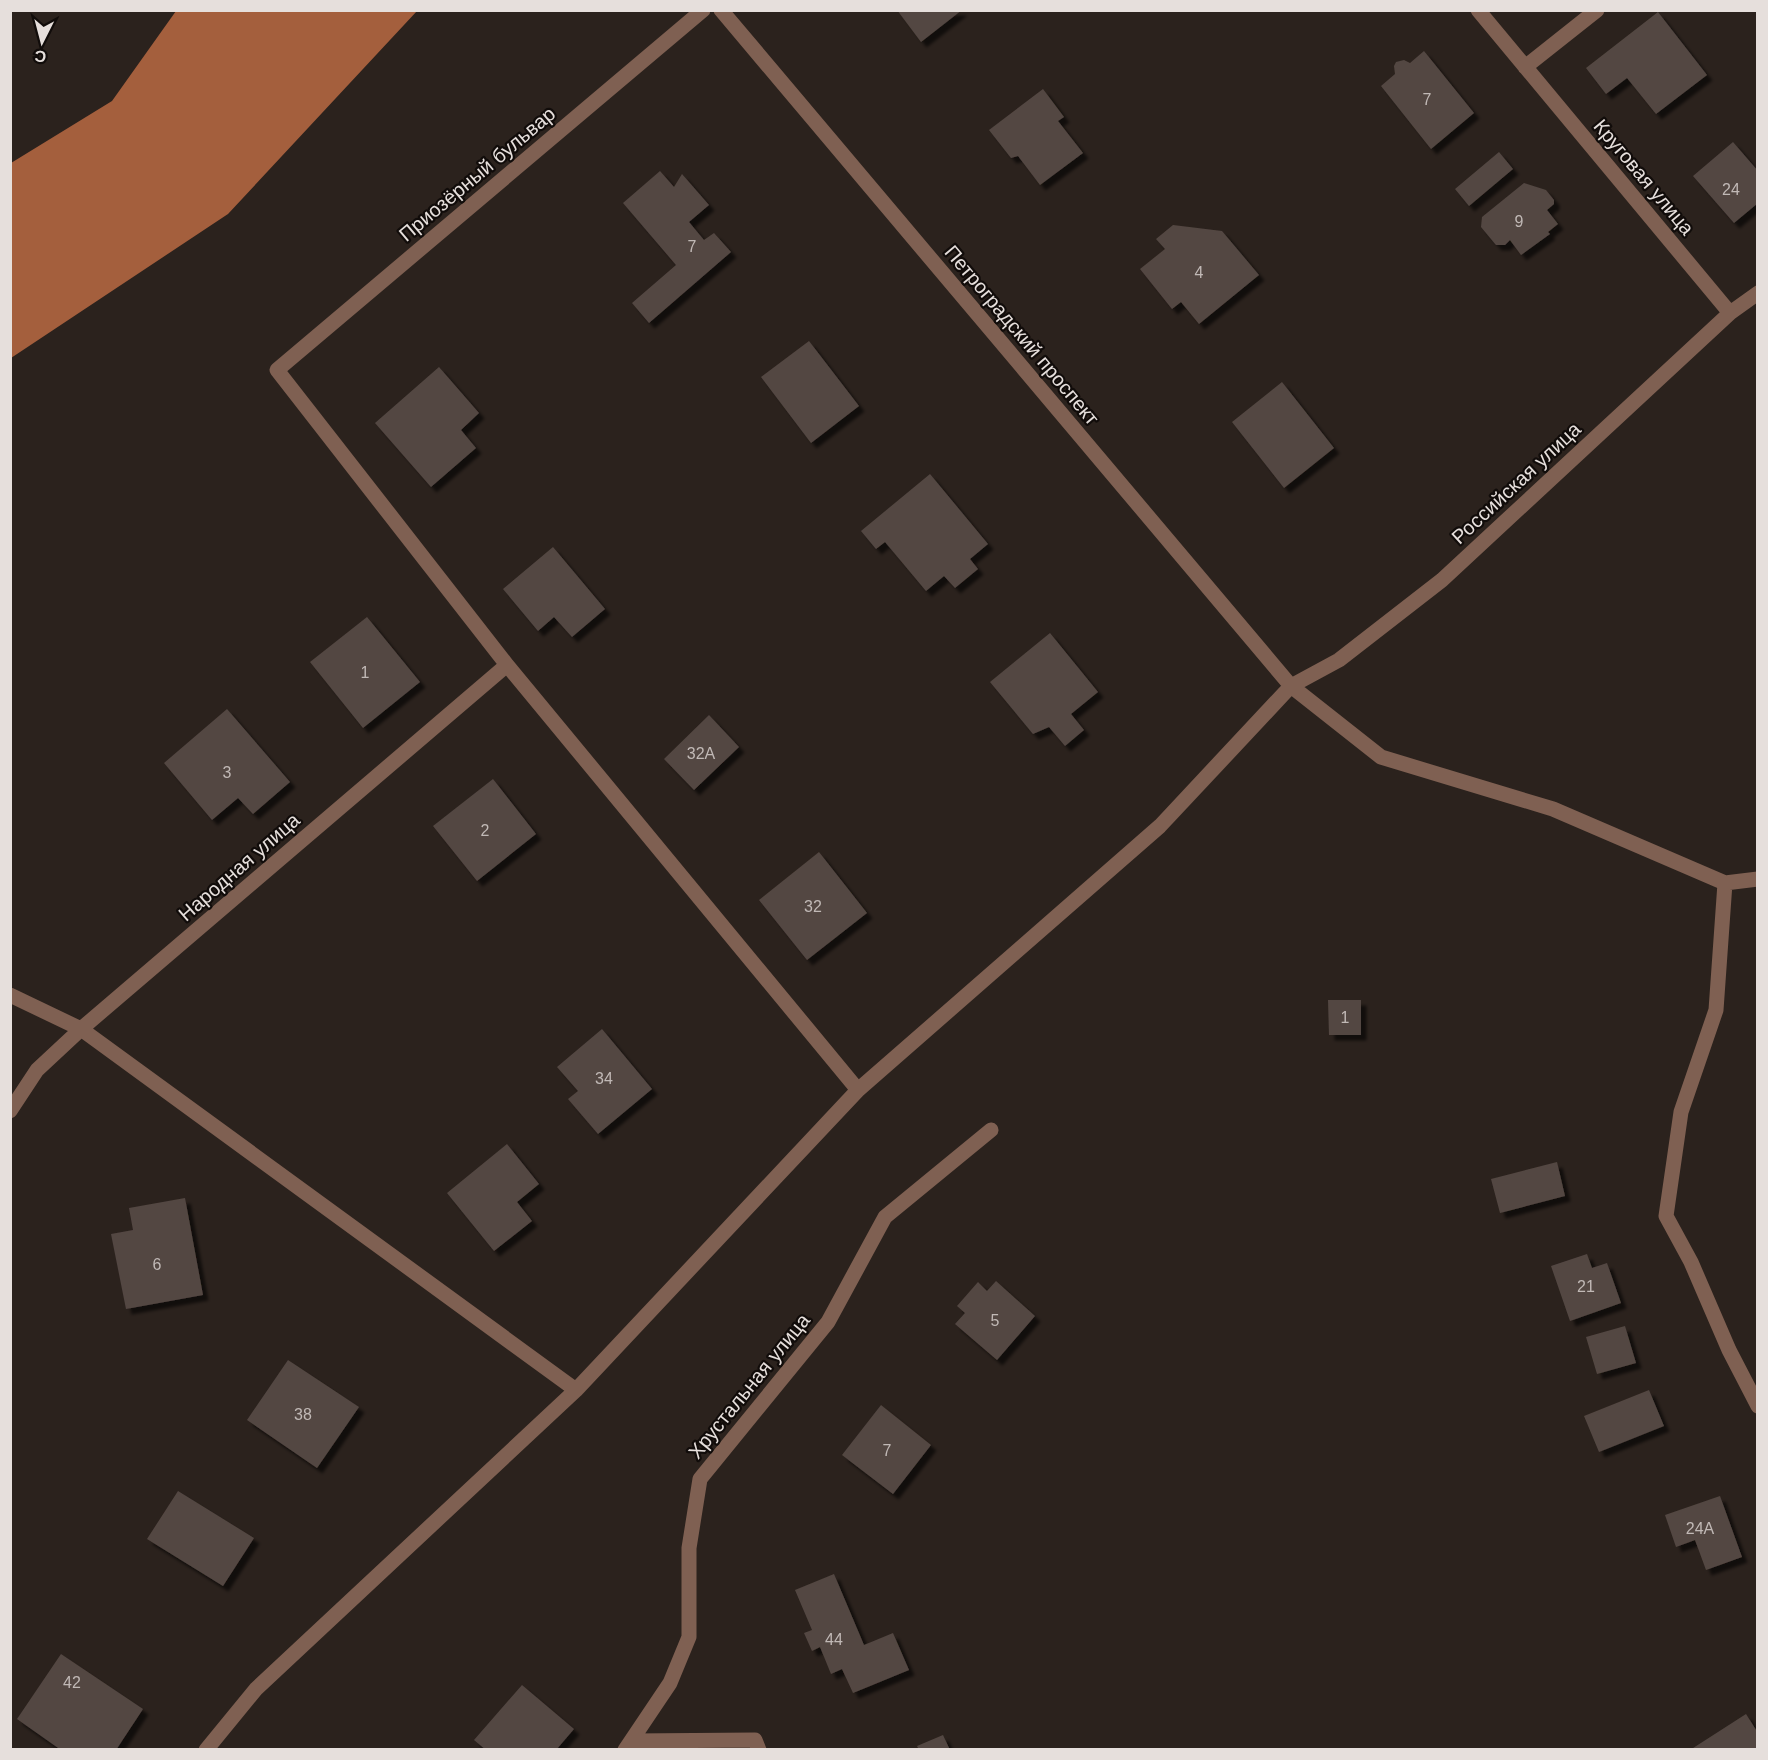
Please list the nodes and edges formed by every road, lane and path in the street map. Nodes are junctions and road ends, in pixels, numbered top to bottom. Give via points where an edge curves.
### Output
1 (703, 10) edge
2 (722, 10) edge
3 (1478, 10) edge
4 (1597, 10) edge
5 (1525, 67) junction
6 (1758, 293) edge
7 (1730, 313) junction
8 (507, 665) junction
9 (1291, 686) junction
10 (1758, 879) edge
11 (1725, 884) junction
12 (10, 995) edge
13 (81, 1029) junction
14 (858, 1090) junction
15 (10, 1112) edge
16 (991, 1130) dead end
17 (576, 1390) junction
18 (1758, 1406) edge
19 (629, 1745) edge
20 (206, 1749) edge
21 (759, 1749) edge

1 - 8 street, Приозёрный бульвар via 277,370
2 - 9 street, Петроградский проспект
3 - 5 street, Круговая улица
4 - 5 street
5 - 7 street, Круговая улица
6 - 7 street, Российская улица
7 - 9 street, Российская улица via 1442,580 1339,660
8 - 13 street, Народная улица
8 - 14 street
9 - 11 street, Петроградский проспект via 1381,757 1553,809
9 - 14 street, Российская улица via 1160,826
10 - 11 street
11 - 18 street via 1716,1010 1681,1112 1666,1216
12 - 13 street
13 - 15 street, Народная улица via 37,1070
13 - 17 street
14 - 17 street, Российская улица
16 - 19 street, Хрустальная улица via 885,1217 828,1322 700,1479 689,1548 689,1637 670,1683
17 - 20 street, Российская улица via 256,1689
19 - 21 street via 755,1740

